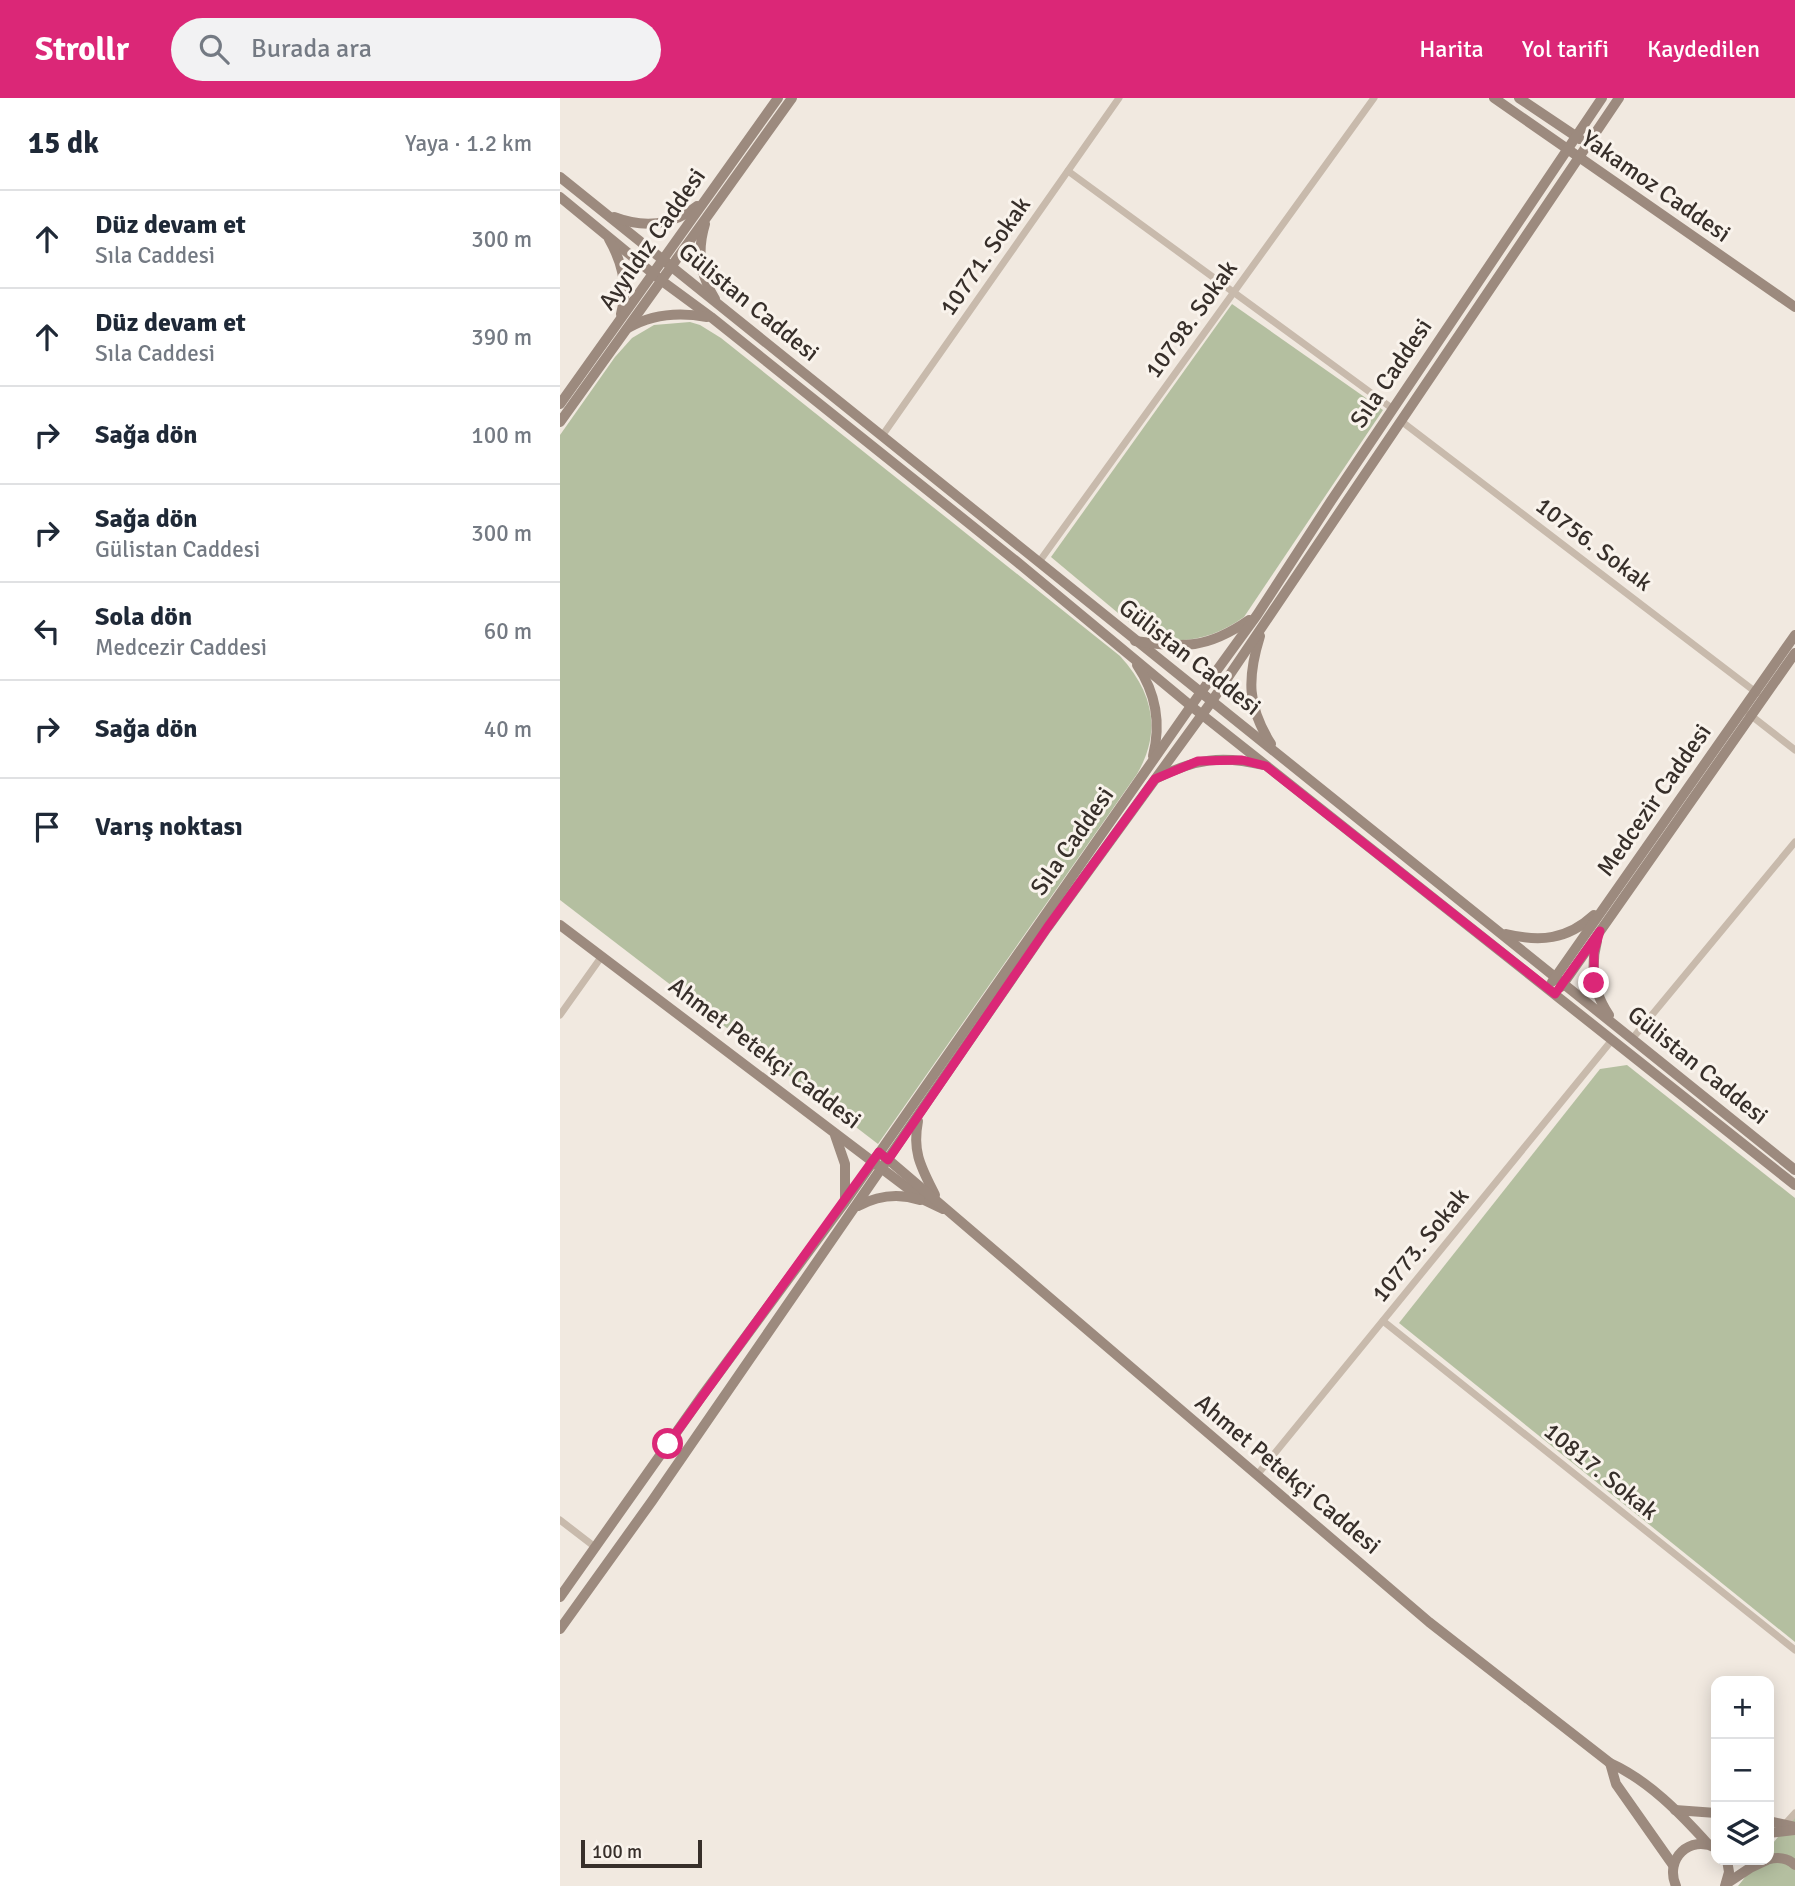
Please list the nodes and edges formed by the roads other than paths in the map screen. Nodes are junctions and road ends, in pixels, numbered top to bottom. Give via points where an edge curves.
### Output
1 (778, 98) edge
2 (792, 98) edge
3 (1119, 98) edge
4 (1374, 98) edge
5 (1494, 98) edge
6 (1519, 98) edge
7 (1602, 98) edge
8 (1619, 98) edge
9 (1576, 136) junction
10 (1588, 145) junction
11 (1567, 149) junction
12 (1579, 158) junction
13 (1068, 171) junction
14 (560, 177) edge
15 (560, 197) edge
16 (707, 197) junction
17 (602, 212) junction
18 (707, 218) junction
19 (606, 233) junction
20 (662, 260) junction
21 (671, 268) junction
22 (653, 274) junction
23 (662, 281) junction
24 (1234, 292) junction
25 (721, 307) junction
26 (1795, 307) edge
27 (711, 317) junction
28 (622, 325) junction
29 (560, 404) edge
30 (1393, 409) junction
31 (1401, 421) junction
32 (560, 422) edge
33 (883, 436) junction
34 (1039, 562) junction
35 (1261, 619) junction
36 (1795, 635) edge
37 (1134, 641) junction
38 (1795, 653) edge
39 (1129, 655) junction
40 (1202, 691) junction
41 (1759, 695) junction
42 (1212, 701) junction
43 (1191, 706) junction
44 (1747, 713) junction
45 (1201, 714) junction
46 (1795, 750) edge
47 (1276, 752) junction
48 (1150, 766) junction
49 (1266, 766) junction
50 (1155, 779) junction
51 (1795, 842) edge
52 (1609, 901) junction
53 (560, 925) edge
54 (1600, 931) junction
55 (1502, 933) junction
56 (602, 956) junction
57 (1560, 980) junction
58 (1551, 991) junction
59 (560, 1015) edge
60 (1616, 1026) junction
61 (1632, 1039) junction
62 (1612, 1040) junction
63 (920, 1114) junction
64 (831, 1130) junction
65 (881, 1161) junction
66 (1795, 1170) edge
67 (1795, 1185) edge
68 (845, 1202) junction
69 (935, 1203) junction
70 (855, 1208) junction
71 (1383, 1321) junction
72 (1257, 1475) junction
73 (560, 1520) edge
74 (595, 1547) junction
75 (560, 1597) edge
76 (560, 1629) edge
77 (1795, 1650) edge
78 (1609, 1763) junction
79 (1675, 1810) junction
80 (1711, 1812) edge
81 (1795, 1813) edge
82 (1774, 1822) edge
83 (1792, 1827) edge
84 (1774, 1832) edge
85 (1711, 1844) edge
86 (1711, 1846) edge
87 (1774, 1859) edge
88 (1728, 1865) edge
89 (1758, 1865) edge
90 (1795, 1865) edge
91 (1673, 1868) junction
92 (1726, 1885) edge
93 (1669, 1886) edge
94 (1676, 1886) edge

1 - 16 street, Ayyıldız Caddesi
2 - 18 street, Ayyıldız Caddesi
3 - 13 street, 10771. Sokak
4 - 24 street, 10798. Sokak
5 - 11 street, Yakamoz Caddesi
6 - 9 street, Yakamoz Caddesi
7 - 9 street, Sıla Caddesi
8 - 10 street
9 - 10 street, Yakamoz Caddesi
9 - 11 street, Sıla Caddesi
10 - 12 street
11 - 12 street, Yakamoz Caddesi
11 - 30 street, Sıla Caddesi
12 - 26 street, Yakamoz Caddesi
12 - 31 street
13 - 24 street
13 - 33 street, 10771. Sokak
14 - 17 street, Gülistan Caddesi
15 - 19 street, Gülistan Caddesi
16 - 17 street via 682,217 661,223 627,222
16 - 20 street, Ayyıldız Caddesi
17 - 20 street, Gülistan Caddesi
18 - 21 street, Ayyıldız Caddesi
18 - 25 street via 701,260 706,283
19 - 22 street, Gülistan Caddesi
19 - 28 street via 623,272
20 - 21 street, Gülistan Caddesi
20 - 22 street, Ayyıldız Caddesi
21 - 23 street, Ayyıldız Caddesi
21 - 25 street, Gülistan Caddesi
22 - 23 street, Gülistan Caddesi
22 - 28 street, Ayyıldız Caddesi
23 - 27 street, Gülistan Caddesi
23 - 28 street, Ayyıldız Caddesi
24 - 30 street
24 - 34 street, 10798. Sokak
25 - 33 street, Gülistan Caddesi
27 - 28 street via 664,315
27 - 39 street, Gülistan Caddesi
28 - 29 street, Ayyıldız Caddesi
28 - 32 street, Ayyıldız Caddesi
30 - 35 street, Sıla Caddesi
31 - 35 street
31 - 41 street, 10756. Sokak
33 - 34 street, Gülistan Caddesi
34 - 37 street, Gülistan Caddesi
35 - 37 street via 1190,646
35 - 40 street, Sıla Caddesi
35 - 42 street, Sıla Caddesi
35 - 47 street via 1249,684 1261,729
36 - 41 street, Medcezir Caddesi
37 - 40 street, Gülistan Caddesi
38 - 41 street, Medcezir Caddesi
39 - 43 street, Gülistan Caddesi
39 - 48 street via 1148,683 1155,705 1156,741
40 - 42 street, Gülistan Caddesi
40 - 43 street, Sıla Caddesi
41 - 44 street, Medcezir Caddesi
42 - 45 street, Sıla Caddesi
42 - 47 street, Gülistan Caddesi
43 - 45 street, Gülistan Caddesi
43 - 48 street, Sıla Caddesi
44 - 46 street
44 - 52 street, Medcezir Caddesi
44 - 54 street, Medcezir Caddesi
45 - 49 street, Gülistan Caddesi
45 - 50 street, Sıla Caddesi
47 - 55 street, Gülistan Caddesi
48 - 65 street, Sıla Caddesi
49 - 50 street via 1242,760 1198,761
49 - 58 street, Gülistan Caddesi
50 - 63 street, Sıla Caddesi
51 - 61 street
52 - 55 street via 1563,935 1531,939
52 - 57 street, Medcezir Caddesi
53 - 56 street, Ahmet Petekçi Caddesi
54 - 57 street, Medcezir Caddesi
54 - 60 street via 1594,952 1594,983
55 - 57 street, Gülistan Caddesi
56 - 59 street
56 - 64 street, Ahmet Petekçi Caddesi
57 - 58 street, Medcezir Caddesi
57 - 60 street, Gülistan Caddesi
58 - 62 street, Gülistan Caddesi
60 - 61 street, Gülistan Caddesi
61 - 66 street, Gülistan Caddesi
62 - 67 street, Gülistan Caddesi
62 - 71 street, 10773. Sokak
63 - 65 street, Sıla Caddesi
63 - 69 street via 914,1139
64 - 65 street, Ahmet Petekçi Caddesi
64 - 68 street via 845,1164
65 - 68 street, Sıla Caddesi
65 - 69 street, Ahmet Petekçi Caddesi
65 - 70 street, Sıla Caddesi
68 - 74 street, Sıla Caddesi
69 - 70 street via 898,1196
69 - 72 street, Ahmet Petekçi Caddesi
70 - 76 street, Sıla Caddesi
71 - 72 street, 10773. Sokak
71 - 77 street, 10817. Sokak
72 - 78 street, Ahmet Petekçi Caddesi via 1429,1622
73 - 74 street
74 - 75 street, Sıla Caddesi
78 - 79 street, Ahmet Petekçi Caddesi via 1627,1771
78 - 91 street, Ahmet Petekçi Caddesi via 1616,1784
79 - 80 street
79 - 85 street, Ahmet Petekçi Caddesi
81 - 83 street
82 - 83 street
83 - 84 street
86 - 91 street via 1689,1846
87 - 90 street
88 - 92 street
89 - 92 street
91 - 93 street
91 - 94 street

